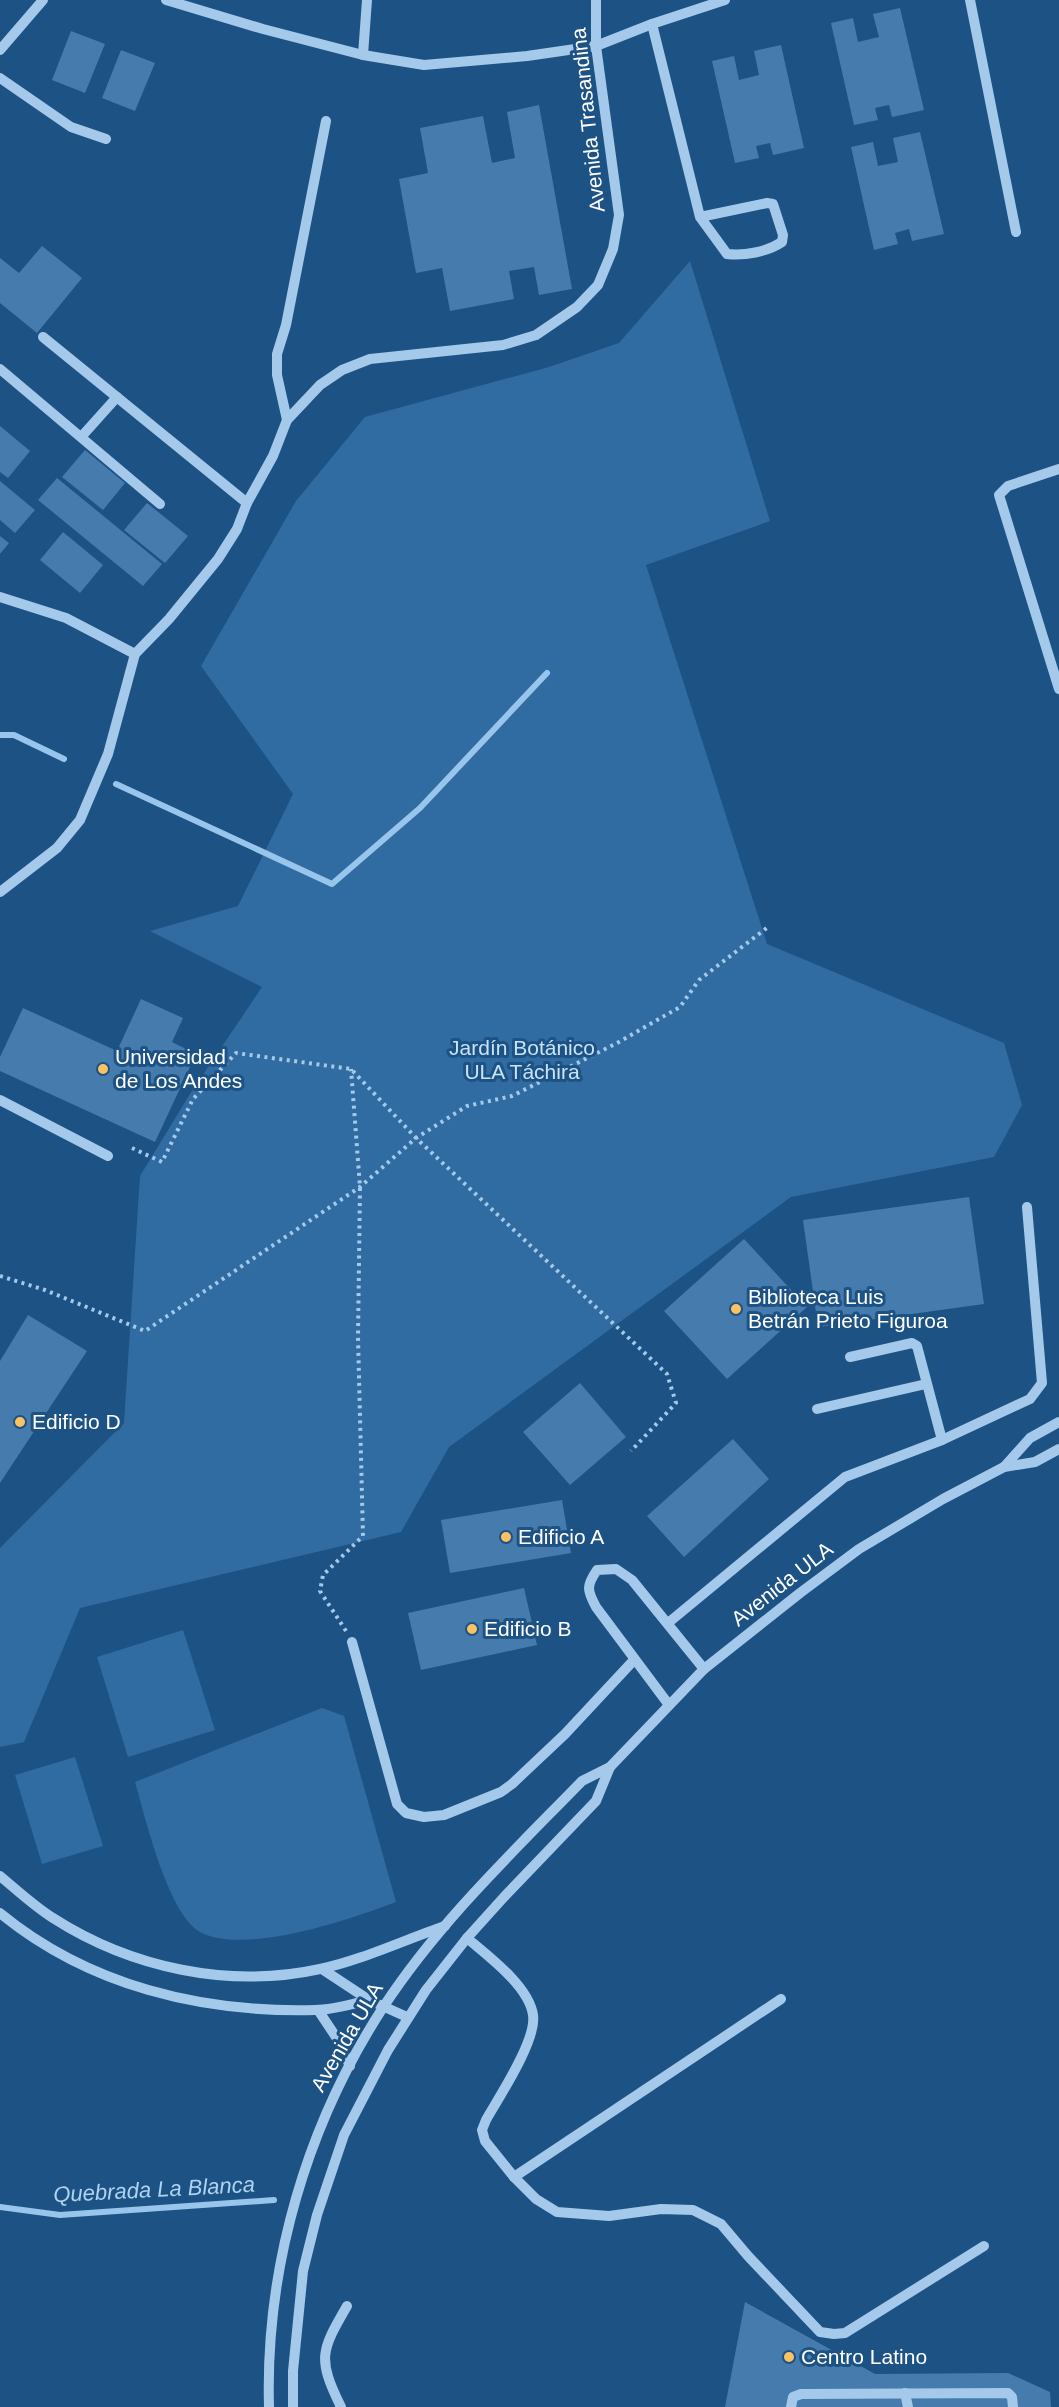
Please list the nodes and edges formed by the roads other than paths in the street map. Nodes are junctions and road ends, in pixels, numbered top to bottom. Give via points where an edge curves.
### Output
1 (43, 0) edge
2 (166, 0) edge
3 (367, 0) edge
4 (596, 0) edge
5 (724, 0) edge
6 (970, 0) edge
7 (652, 24) junction
8 (596, 46) junction
9 (0, 50) edge
10 (363, 55) junction
11 (0, 78) edge
12 (326, 121) dead end
13 (106, 139) dead end
14 (700, 217) junction
15 (1016, 232) dead end
16 (43, 337) dead end
17 (0, 369) edge
18 (117, 398) junction
19 (287, 420) junction
20 (82, 436) junction
21 (1059, 469) edge
22 (248, 503) junction
23 (160, 504) dead end
24 (0, 597) edge
25 (135, 654) junction
26 (1059, 689) edge
27 (0, 892) edge
28 (0, 1100) edge
29 (108, 1156) dead end
30 (1027, 1207) dead end
31 (850, 1357) dead end
32 (926, 1384) junction
33 (817, 1409) dead end
34 (1059, 1422) edge
35 (942, 1440) junction
36 (1059, 1449) edge
37 (1004, 1467) junction
38 (668, 1623) junction
39 (352, 1642) road end
40 (634, 1660) junction
41 (704, 1669) junction
42 (669, 1705) junction
43 (610, 1767) junction
44 (0, 1876) edge
45 (0, 1913) edge
46 (445, 1926) junction
47 (467, 1938) junction
48 (322, 1969) junction
49 (781, 1999) dead end
50 (369, 2000) junction
51 (384, 2006) junction
52 (318, 2010) junction
53 (407, 2017) junction
54 (350, 2066) junction
55 (514, 2177) junction
56 (984, 2246) dead end
57 (347, 2306) dead end
58 (905, 2393) junction
59 (269, 2407) edge
60 (293, 2407) edge
61 (341, 2407) edge
62 (791, 2407) edge
63 (908, 2407) edge
64 (1013, 2407) edge

1 - 9 street
2 - 10 street
3 - 10 street
4 - 8 street, Avenida Trasandina
5 - 7 street
6 - 15 street
7 - 8 street
7 - 14 street
8 - 10 street via 506,59 424,65
8 - 19 street, Avenida Trasandina via 619,215 613,249 598,285 577,307 536,335 503,345 370,360 342,370 320,385
11 - 13 street via 71,127
12 - 19 street via 286,326 277,354 277,375
14 - 14 street via 767,202 773,204 782,242 775,247 727,254
16 - 18 street
17 - 20 street
18 - 20 street
18 - 22 street
19 - 22 street, Avenida Trasandina
20 - 23 street
21 - 26 street via 1008,486 999,495
22 - 25 street, Avenida Trasandina via 218,559
24 - 25 street via 66,618
25 - 27 street, Avenida Trasandina via 108,754 80,820 57,848
28 - 29 street
30 - 35 street via 1042,1383 1030,1399
31 - 32 street via 912,1344 918,1350
32 - 33 street
32 - 35 street
34 - 37 street, Avenida ULA via 1030,1438
35 - 38 street via 845,1477
36 - 37 street, Avenida ULA via 1035,1462
37 - 41 street, Avenida ULA via 859,1549
38 - 40 street via 632,1580 616,1569 597,1570 589,1582 589,1594
38 - 41 street
39 - 40 street via 397,1804 406,1813 424,1817 444,1815 512,1784
40 - 42 street
41 - 42 street, Avenida ULA
42 - 43 street, Avenida ULA
43 - 46 street, Avenida ULA via 582,1780
43 - 47 street, Avenida ULA via 596,1801
44 - 48 street via 53,1918 81,1934 131,1956 185,1972 284,1976
45 - 52 street via 56,1952 109,1976 183,2000 235,2007
46 - 48 street
46 - 51 street, Avenida ULA
47 - 53 street, Avenida ULA
47 - 55 street via 500,1966 525,1995 533,2014 532,2031 518,2065 482,2130 485,2141
48 - 50 street
49 - 55 street
50 - 51 street
50 - 52 street
51 - 53 street
51 - 54 street, Avenida ULA
52 - 54 street
53 - 60 street, Avenida ULA via 344,2135 317,2215 297,2310
54 - 59 street, Avenida ULA via 323,2119 288,2221 278,2277
55 - 56 street via 536,2199 557,2212 609,2216 661,2209 693,2210 721,2224 820,2332 845,2333
57 - 61 street via 324,2354 327,2378
58 - 62 street via 801,2394 793,2397
58 - 63 street
58 - 64 street via 1008,2393

